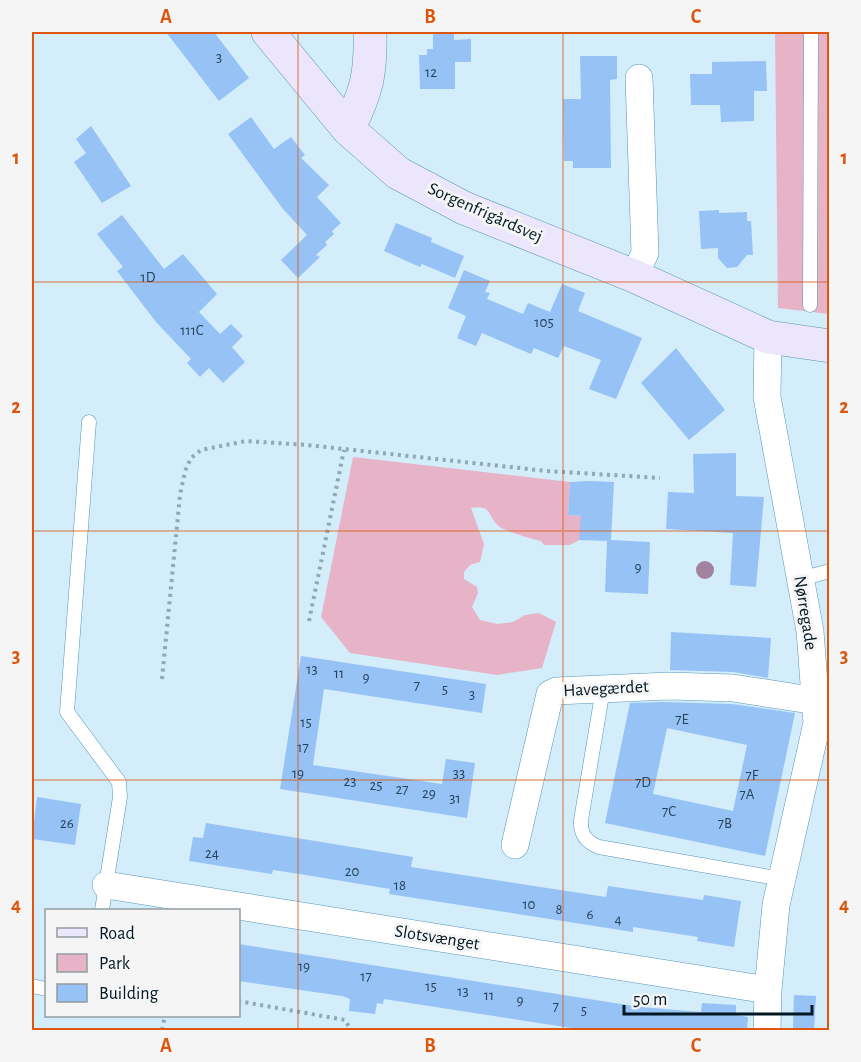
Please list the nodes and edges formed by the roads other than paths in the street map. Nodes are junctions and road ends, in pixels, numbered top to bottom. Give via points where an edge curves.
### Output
1 (268, 32) edge
2 (370, 32) edge
3 (811, 32) edge
4 (639, 78) dead end
5 (348, 129) junction
6 (634, 276) junction
7 (810, 305) dead end
8 (768, 337) junction
9 (830, 346) edge
10 (89, 422) dead end
11 (830, 571) edge
12 (800, 579) junction
13 (603, 689) junction
14 (821, 717) edge
15 (515, 845) dead end
16 (782, 879) junction
17 (104, 898) edge
18 (183, 909) edge
19 (240, 917) edge
20 (768, 990) junction
21 (767, 1030) edge

1 - 5 street, Sorgenfrigårdsvej
2 - 5 street via 371,66 365,96
3 - 7 lane
4 - 6 street via 645,253
5 - 6 street, Sorgenfrigårdsvej via 398,173 464,208
6 - 8 street, Sorgenfrigårdsvej
8 - 9 street, Sorgenfrigårdsvej
8 - 12 street, Nørregade via 767,397
10 - 17 lane via 67,712 119,782
11 - 12 lane
12 - 14 street, Nørregade
13 - 14 street, Havegærdet via 733,688
13 - 15 street, Havegærdet via 556,691 547,699
13 - 16 lane via 580,828 589,843
14 - 16 street, Nørregade
16 - 20 street, Nørregade
17 - 18 street, Slotsvænget
19 - 20 street, Slotsvænget
20 - 21 street, Nørregade

